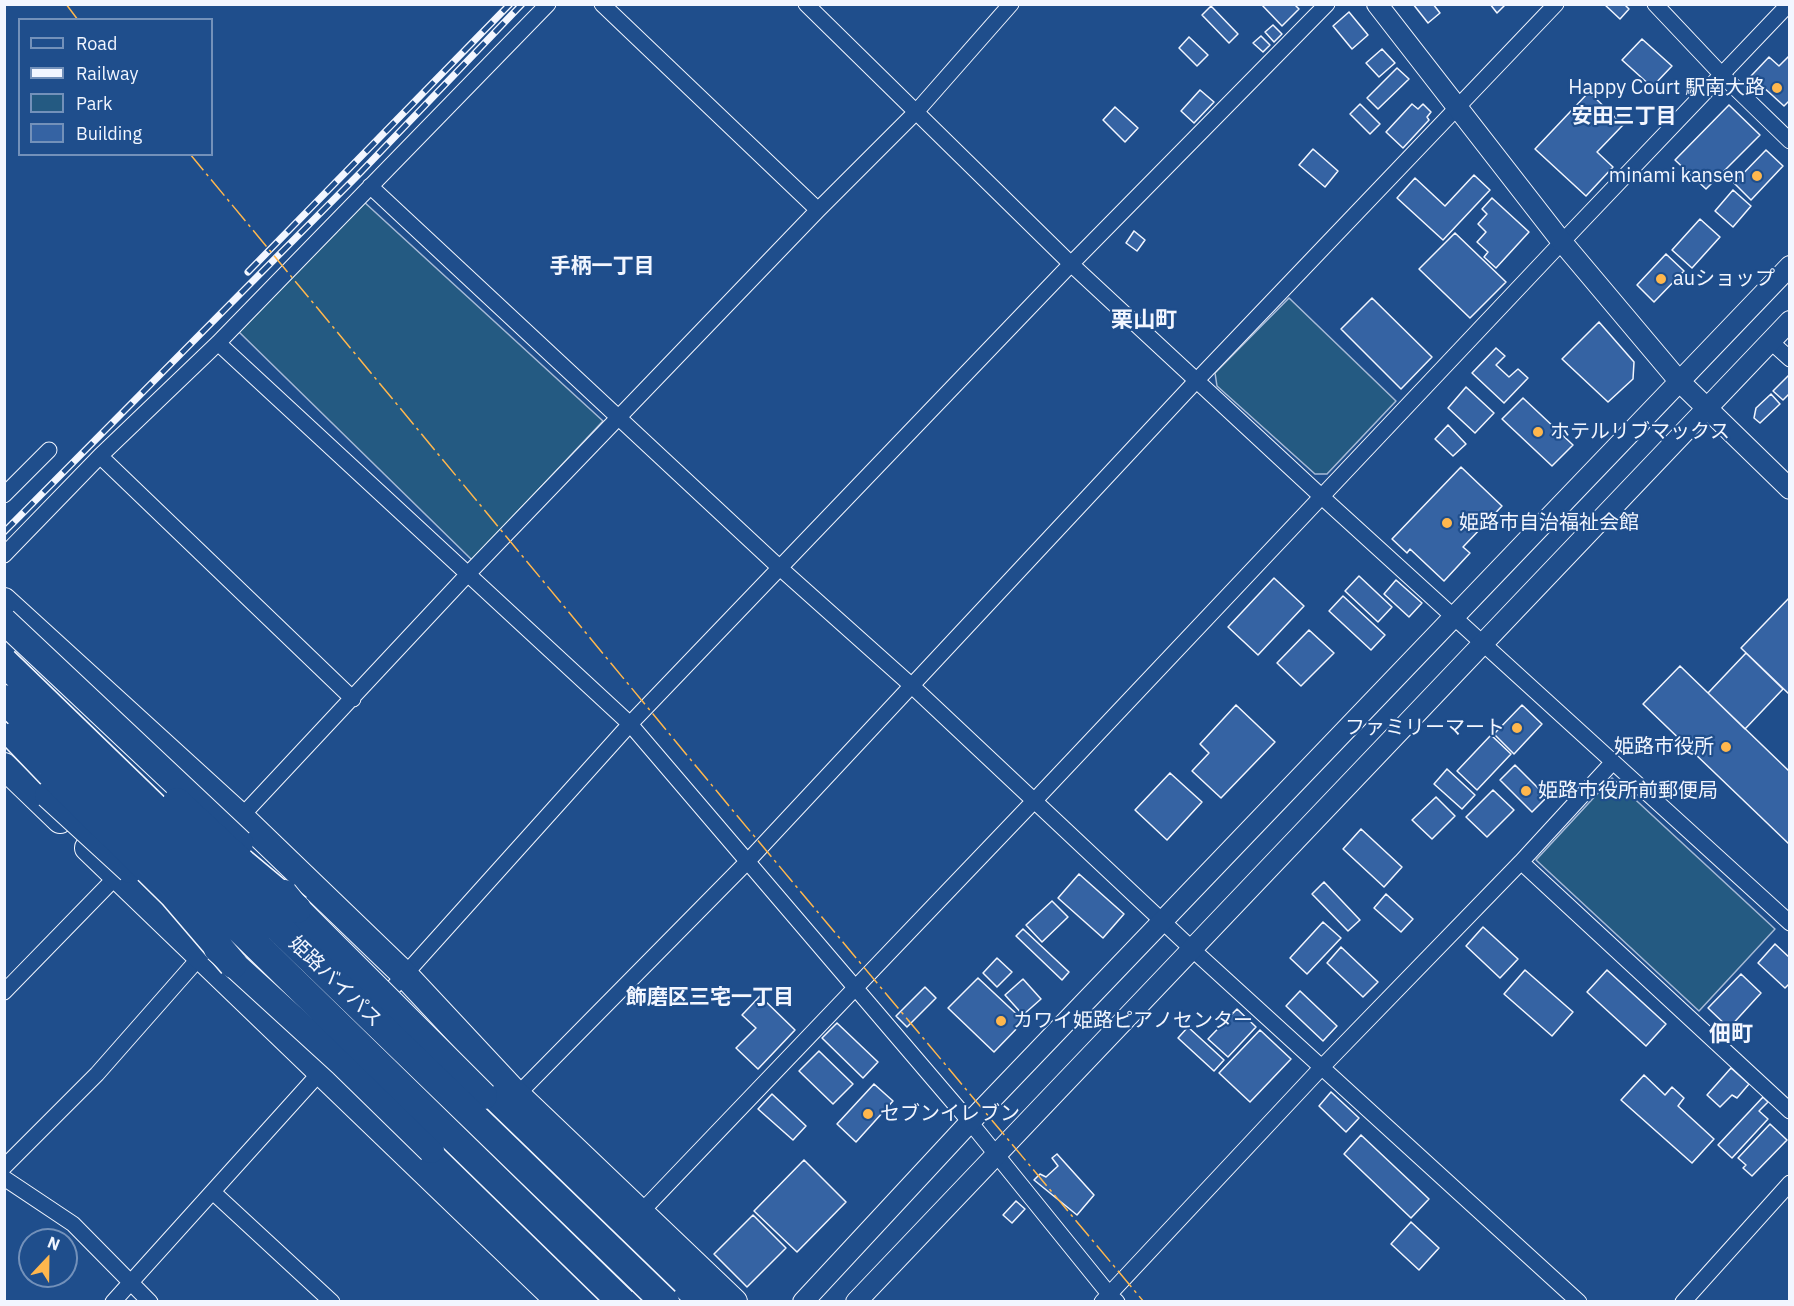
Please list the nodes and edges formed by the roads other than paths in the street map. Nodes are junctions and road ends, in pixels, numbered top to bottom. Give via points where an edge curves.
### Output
1 (548, 4) edge
2 (603, 4) edge
3 (806, 4) edge
4 (1011, 4) edge
5 (1327, 4) edge
6 (1377, 4) edge
7 (1556, 4) edge
8 (1655, 4) edge
9 (1790, 4) edge
10 (1723, 76) junction
11 (1458, 107) junction
12 (916, 112) junction
13 (1790, 141) edge
14 (370, 186) junction
15 (818, 210) junction
16 (1562, 242) junction
17 (1071, 264) junction
18 (1790, 266) edge
19 (1790, 321) edge
20 (1770, 341) junction
21 (218, 343) junction
22 (1790, 359) edge
23 (1197, 380) junction
24 (1679, 381) junction
25 (1707, 409) junction
26 (619, 418) junction
27 (49, 450) dead end
28 (100, 456) junction
29 (1790, 489) edge
30 (4, 495) edge
31 (1322, 497) junction
32 (4, 555) edge
33 (780, 568) junction
34 (467, 575) junction
35 (4, 601) edge
36 (1454, 617) junction
37 (4, 621) edge
38 (1483, 643) junction
39 (4, 645) edge
40 (4, 662) edge
41 (911, 685) junction
42 (4, 699) edge
43 (353, 699) junction
44 (4, 724) edge
45 (630, 724) junction
46 (4, 752) edge
47 (1612, 763) junction
48 (4, 766) edge
49 (1035, 800) junction
50 (241, 817) junction
51 (747, 862) junction
52 (1521, 862) junction
53 (117, 876) junction
54 (297, 909) junction
55 (152, 910) junction
56 (1163, 921) junction
57 (1790, 923) edge
58 (1192, 949) junction
59 (200, 957) junction
60 (233, 964) junction
61 (404, 974) junction
62 (6, 987) edge
63 (854, 988) junction
64 (1322, 1067) junction
65 (321, 1073) junction
66 (517, 1095) junction
67 (1790, 1111) edge
68 (970, 1122) junction
69 (996, 1155) junction
70 (4, 1167) edge
71 (4, 1178) edge
72 (1790, 1184) edge
73 (214, 1193) junction
74 (640, 1213) junction
75 (132, 1282) junction
76 (1110, 1299) edge
77 (557, 1301) edge
78 (113, 1302) edge
79 (150, 1302) edge
80 (332, 1302) edge
81 (588, 1302) edge
82 (622, 1302) edge
83 (666, 1302) edge
84 (702, 1302) edge
85 (734, 1302) edge
86 (803, 1302) edge
87 (856, 1302) edge
88 (1580, 1302) edge
89 (1683, 1302) edge

1 - 14 street
2 - 15 street
3 - 12 street
4 - 12 street
5 - 17 street
6 - 11 street
7 - 11 street
8 - 10 street
9 - 10 street
10 - 13 street
10 - 16 street
11 - 16 street
11 - 23 street
12 - 15 street
12 - 17 street
14 - 21 street
14 - 26 street
15 - 26 street
16 - 24 street
16 - 31 street
17 - 23 street
17 - 33 street
18 - 24 street
19 - 20 street
20 - 22 street
20 - 25 street
21 - 28 street
21 - 34 street
23 - 31 street
23 - 41 street
24 - 25 street
24 - 36 street
25 - 29 street
25 - 38 street
26 - 33 street
26 - 34 street
27 - 30 street
28 - 32 street
28 - 43 street
31 - 36 street
31 - 49 street
33 - 41 street
33 - 45 street
34 - 43 street
34 - 45 street
35 - 50 highway
36 - 38 street
36 - 56 street
37 - 54 highway, bridge via 255,857
38 - 47 street
38 - 58 street
39 - 54 highway, bridge
40 - 83 highway, 姫路バイパス, bridge
41 - 49 street
41 - 51 street
42 - 82 highway, 姫路バイパス, bridge
43 - 50 street
44 - 60 highway, bridge via 173,894
45 - 51 street
45 - 61 street
46 - 60 highway, bridge
47 - 52 street
47 - 57 street
48 - 53 highway
49 - 56 street
49 - 63 street
50 - 55 street
50 - 61 highway
51 - 63 street
51 - 66 street
52 - 64 street
52 - 67 street
53 - 55 highway
53 - 62 street
54 - 84 highway, bridge via 484,1096
55 - 59 highway
56 - 58 street
56 - 68 street
58 - 64 street
58 - 69 street
59 - 65 highway
59 - 70 street via 97,1074
60 - 81 highway, bridge via 344,1064
61 - 65 street
61 - 66 highway
63 - 68 street
63 - 74 street
64 - 76 street
64 - 88 street
65 - 73 street
65 - 77 highway
66 - 74 highway
68 - 69 street
68 - 86 street
69 - 76 street
69 - 87 street
71 - 75 street via 73,1224
72 - 89 street
73 - 75 street
73 - 80 street
74 - 85 highway
75 - 78 street
75 - 79 street

